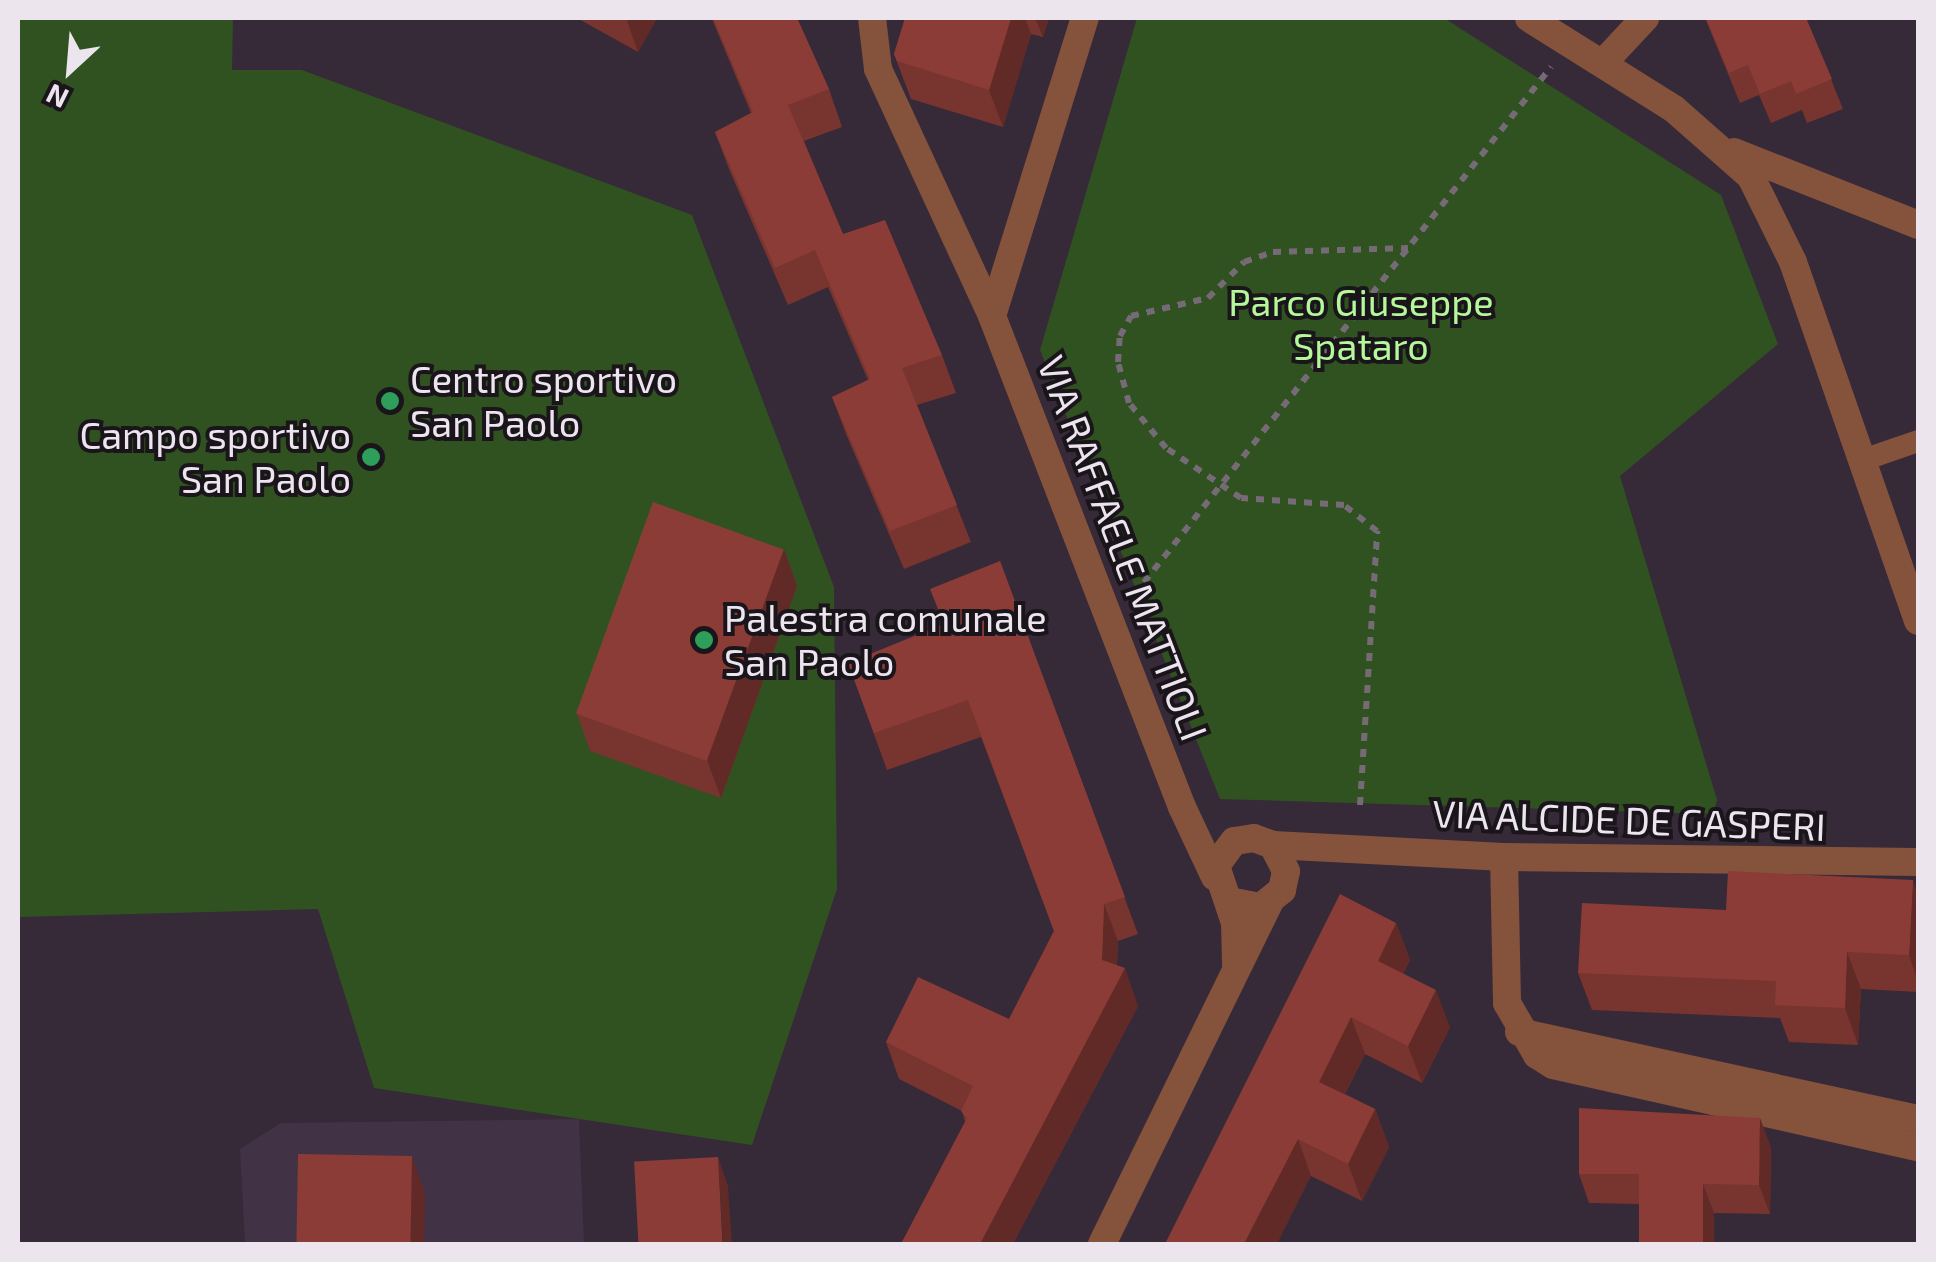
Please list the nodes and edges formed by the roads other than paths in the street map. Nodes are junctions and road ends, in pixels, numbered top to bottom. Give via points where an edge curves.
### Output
1 (872, 18) edge
2 (1085, 18) edge
3 (1529, 18) edge
4 (1645, 18) edge
5 (1602, 63) junction
6 (1724, 148) junction
7 (1918, 225) edge
8 (992, 316) junction
9 (1918, 441) edge
10 (1863, 460) junction
11 (1918, 622) edge
12 (1182, 808) junction
13 (1234, 841) junction
14 (1273, 845) junction
15 (1337, 848) junction
16 (1504, 858) junction
17 (1918, 862) edge
18 (1222, 889) junction
19 (1277, 892) junction
20 (1234, 976) junction
21 (1854, 1118) junction
22 (1918, 1119) edge
23 (1918, 1147) edge
24 (1102, 1244) edge

1 - 8 street, VIA RAFFAELE MATTIOLI via 878,68
2 - 8 street
3 - 5 street
4 - 5 street
5 - 6 street
6 - 7 street
6 - 10 street via 1751,176 1793,262
8 - 12 street, VIA RAFFAELE MATTIOLI
9 - 10 lane
10 - 11 street
12 - 13 street
12 - 18 street, VIA RAFFAELE MATTIOLI
13 - 14 street via 1254,838
13 - 18 street via 1220,856
14 - 15 street, VIA ALCIDE DE GASPERI
14 - 19 street via 1284,861
15 - 16 street, VIA ALCIDE DE GASPERI
15 - 19 street via 1313,857
16 - 17 street, VIA ALCIDE DE GASPERI
16 - 21 street via 1507,1003 1522,1037
18 - 19 street via 1245,908
18 - 20 street
19 - 20 street
20 - 24 street
21 - 22 street
21 - 23 street

